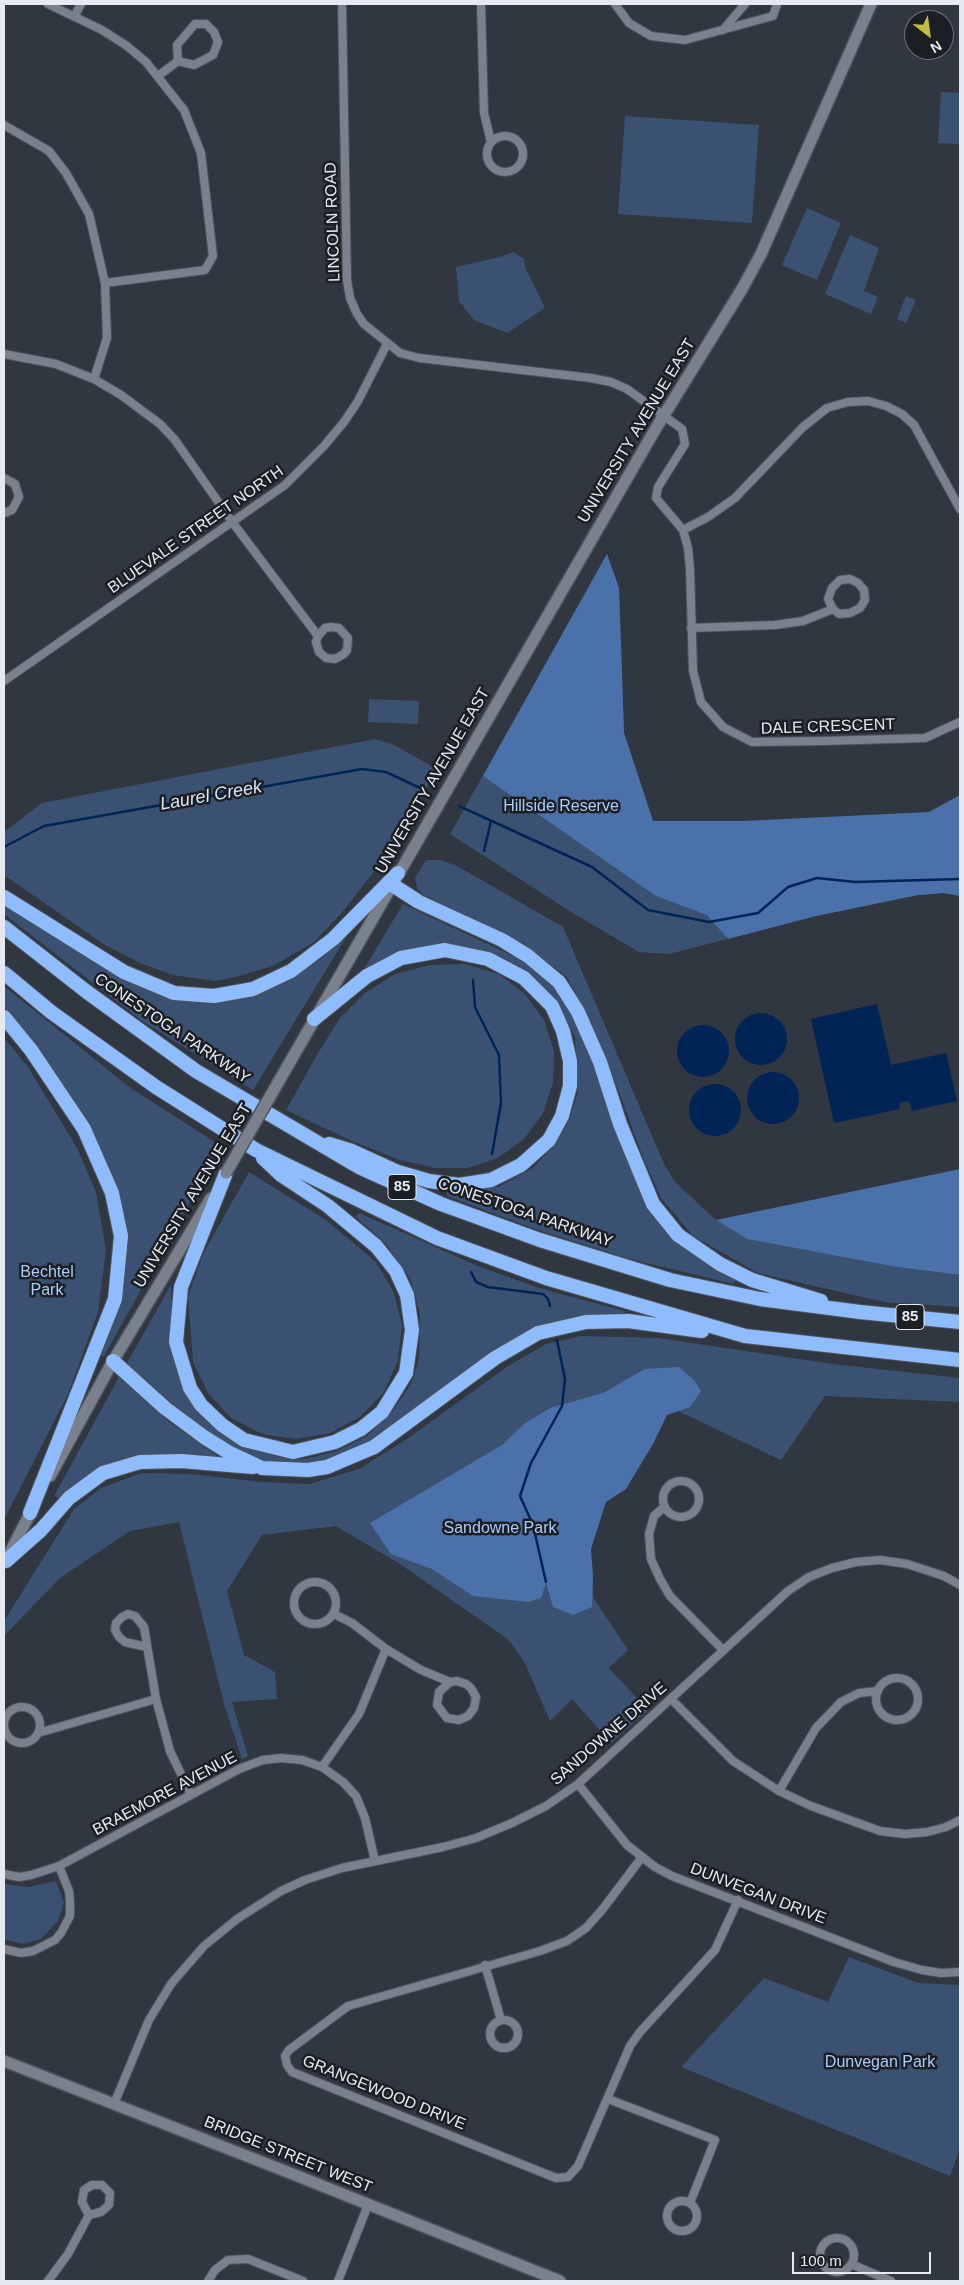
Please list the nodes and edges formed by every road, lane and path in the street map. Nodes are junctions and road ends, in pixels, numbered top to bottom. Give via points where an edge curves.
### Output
1 (48, 4) edge
2 (81, 4) edge
3 (342, 4) edge
4 (481, 4) edge
5 (616, 4) edge
6 (745, 4) edge
7 (777, 4) edge
8 (871, 4) edge
9 (75, 15) junction
10 (723, 30) junction
11 (178, 62) junction
12 (158, 76) junction
13 (4, 125) edge
14 (491, 142) junction
15 (105, 283) junction
16 (387, 344) junction
17 (4, 354) edge
18 (94, 379) junction
19 (664, 415) junction
20 (4, 478) edge
21 (960, 509) edge
22 (4, 513) edge
23 (233, 523) junction
24 (683, 530) junction
25 (833, 609) junction
26 (691, 628) junction
27 (318, 636) junction
28 (4, 681) edge
29 (960, 722) edge
30 (395, 878) junction
31 (4, 897) edge
32 (4, 927) edge
33 (4, 973) edge
34 (4, 1017) edge
35 (314, 1019) junction
36 (303, 1136) junction
37 (256, 1150) junction
38 (226, 1173) junction
39 (860, 1312) junction
40 (960, 1322) edge
41 (745, 1336) junction
42 (960, 1360) edge
43 (113, 1361) junction
44 (262, 1468) junction
45 (664, 1507) junction
46 (30, 1513) junction
47 (5, 1563) edge
48 (960, 1585) edge
49 (334, 1614) junction
50 (147, 1647) junction
51 (386, 1649) junction
52 (723, 1650) junction
53 (450, 1682) junction
54 (878, 1691) junction
55 (156, 1699) junction
56 (671, 1699) junction
57 (38, 1734) junction
58 (322, 1767) junction
59 (578, 1784) junction
60 (779, 1791) junction
61 (191, 1795) junction
62 (960, 1820) edge
63 (642, 1857) junction
64 (375, 1861) junction
65 (59, 1866) junction
66 (4, 1874) edge
67 (738, 1900) junction
68 (4, 1949) edge
69 (485, 1966) junction
70 (960, 1972) edge
71 (501, 2020) dead end
72 (4, 2061) edge
73 (608, 2099) junction
74 (114, 2104) junction
75 (690, 2203) junction
76 (368, 2205) junction
77 (89, 2215) dead end
78 (851, 2264) junction
79 (48, 2281) edge
80 (208, 2281) edge
81 (303, 2281) edge
82 (338, 2281) edge
83 (560, 2281) edge
84 (891, 2281) edge

1 - 9 street
2 - 9 street
3 - 16 street, LINCOLN ROAD via 347,280 357,314
4 - 14 street via 484,113
5 - 10 street via 629,23 651,36 685,40
6 - 10 street
7 - 10 street via 773,16
8 - 19 main road, UNIVERSITY AVENUE EAST via 761,254
9 - 12 street via 127,46
11 - 11 street via 177,45 195,24 206,24 218,42 212,56 194,66
11 - 12 street
12 - 15 street via 184,110 201,153 213,256 205,270
13 - 15 street via 49,151 66,172 89,214
14 - 14 street via 487,155 494,168 509,172 521,163 524,152 517,140 504,136
15 - 18 street via 107,338
16 - 19 street, LINCOLN ROAD via 400,353 419,358 611,382 627,389
16 - 23 street, BLUEVALE STREET NORTH via 358,401 324,446 286,485
17 - 18 street via 56,364
18 - 23 street via 160,424 175,440
19 - 24 street, DALE CRESCENT via 682,428 685,444 658,487 656,498
19 - 30 main road, UNIVERSITY AVENUE EAST
20 - 22 street via 15,484 19,497 12,510
21 - 24 street via 914,425 886,406 868,401 848,402 827,408 803,427 734,498
23 - 27 street
23 - 28 street, BLUEVALE STREET NORTH
24 - 26 street, DALE CRESCENT via 690,570
25 - 25 street via 839,614 860,608 865,600 864,590 850,579 840,580 828,599
25 - 26 street via 803,621 775,625
26 - 29 street, DALE CRESCENT via 693,671 701,702 724,727 752,742 925,738
27 - 27 street via 316,647 326,658 339,658 347,650 348,638 339,628 325,628
30 - 31 highway via 333,939 291,971 253,989 214,996 174,992 124,972
30 - 35 main road, UNIVERSITY AVENUE EAST
30 - 39 highway via 419,902 508,944 559,982 578,1012 600,1062 620,1124 653,1204 678,1235 720,1264 752,1280
32 - 36 highway, CONESTOGA PARKWAY / 85 via 196,1071
33 - 37 highway, 85 via 51,1012 156,1087
34 - 46 highway via 31,1050 84,1129 112,1193 121,1236 115,1299
35 - 36 highway via 367,976 402,958 445,950 488,958 524,978 552,1006 563,1031 570,1061 570,1086 562,1116 548,1140 521,1165 491,1180 458,1185 429,1181
35 - 38 main road, UNIVERSITY AVENUE EAST, bridge
36 - 39 highway, CONESTOGA PARKWAY / 85 via 359,1167 441,1204 540,1240 670,1280 760,1299
37 - 38 highway via 281,1175 328,1206 376,1246 396,1272 407,1296 412,1330 406,1374 382,1412 361,1429 335,1442 293,1452 244,1440 222,1426 201,1405 190,1388 176,1342 181,1287
37 - 41 highway, 85 via 437,1238 546,1278
38 - 43 main road, UNIVERSITY AVENUE EAST
39 - 40 highway, CONESTOGA PARKWAY / 85
41 - 42 highway, 85
41 - 44 highway via 628,1321 586,1322 538,1333 495,1358 374,1447 328,1467 308,1470
43 - 44 highway via 165,1408 204,1437
43 - 46 main road, UNIVERSITY AVENUE EAST
44 - 47 highway via 181,1461 140,1462 102,1473 70,1498
45 - 45 street via 665,1490 673,1483 684,1481 697,1491 699,1502 689,1516 672,1515
45 - 52 street via 654,1516 649,1534 657,1573 670,1596
46 - 47 main road, UNIVERSITY AVENUE EAST
48 - 52 street, SANDOWNE DRIVE via 907,1564 880,1560 832,1568 808,1577 788,1591
49 - 49 street via 322,1623 308,1623 295,1609 296,1594 305,1584 327,1585 336,1597
49 - 51 street
50 - 50 street via 125,1642 119,1637 116,1623 128,1614 135,1616 144,1627
50 - 55 street
51 - 53 street via 421,1670
51 - 58 street via 359,1714
52 - 56 street, SANDOWNE DRIVE
53 - 53 street via 466,1684 476,1696 471,1714 460,1720 447,1718 438,1705 439,1692
54 - 54 street via 891,1679 907,1680 917,1693 916,1708 901,1720 889,1718 878,1707
54 - 60 street via 860,1693 841,1702 816,1728
55 - 57 street
55 - 61 street via 170,1751
56 - 59 street, SANDOWNE DRIVE
56 - 60 street via 733,1761
57 - 57 street via 39,1718 35,1711 20,1707 8,1715 4,1727 11,1739 23,1743
58 - 61 street, BRAEMORE AVENUE via 302,1760 263,1760
58 - 64 street, BRAEMORE AVENUE via 356,1796
59 - 63 street, DUNVEGAN DRIVE via 627,1845
59 - 64 street, SANDOWNE DRIVE via 546,1806 476,1838
60 - 62 street via 880,1831 927,1832
61 - 65 street, BRAEMORE AVENUE
63 - 67 street, DUNVEGAN DRIVE via 672,1876
63 - 69 street, GRANGEWOOD DRIVE via 586,1928 567,1941
64 - 74 street, SANDOWNE DRIVE via 305,1880 237,1918 204,1946 171,1984 149,2020
65 - 66 street, BRAEMORE AVENUE via 19,1877
65 - 68 street via 70,1902 70,1916 61,1933 55,1940 33,1951 21,1953
67 - 70 street, DUNVEGAN DRIVE via 894,1962 941,1973
67 - 73 street, GRANGEWOOD DRIVE via 715,1950 630,2046
69 - 71 street
69 - 73 street, GRANGEWOOD DRIVE via 348,2006 289,2050 285,2056 286,2065 292,2072 556,2178 568,2177 578,2166
72 - 74 main road, BRIDGE STREET WEST
73 - 75 street via 715,2140
74 - 76 main road, BRIDGE STREET WEST
75 - 75 street via 676,2202 668,2212 668,2222 676,2230 688,2230 697,2221
76 - 82 street
76 - 83 main road, BRIDGE STREET WEST
77 - 79 street via 68,2254
78 - 78 street via 854,2253 850,2244 837,2238 823,2245 820,2257 825,2267 836,2272
78 - 84 street
80 - 81 street via 215,2270 228,2260 248,2259

